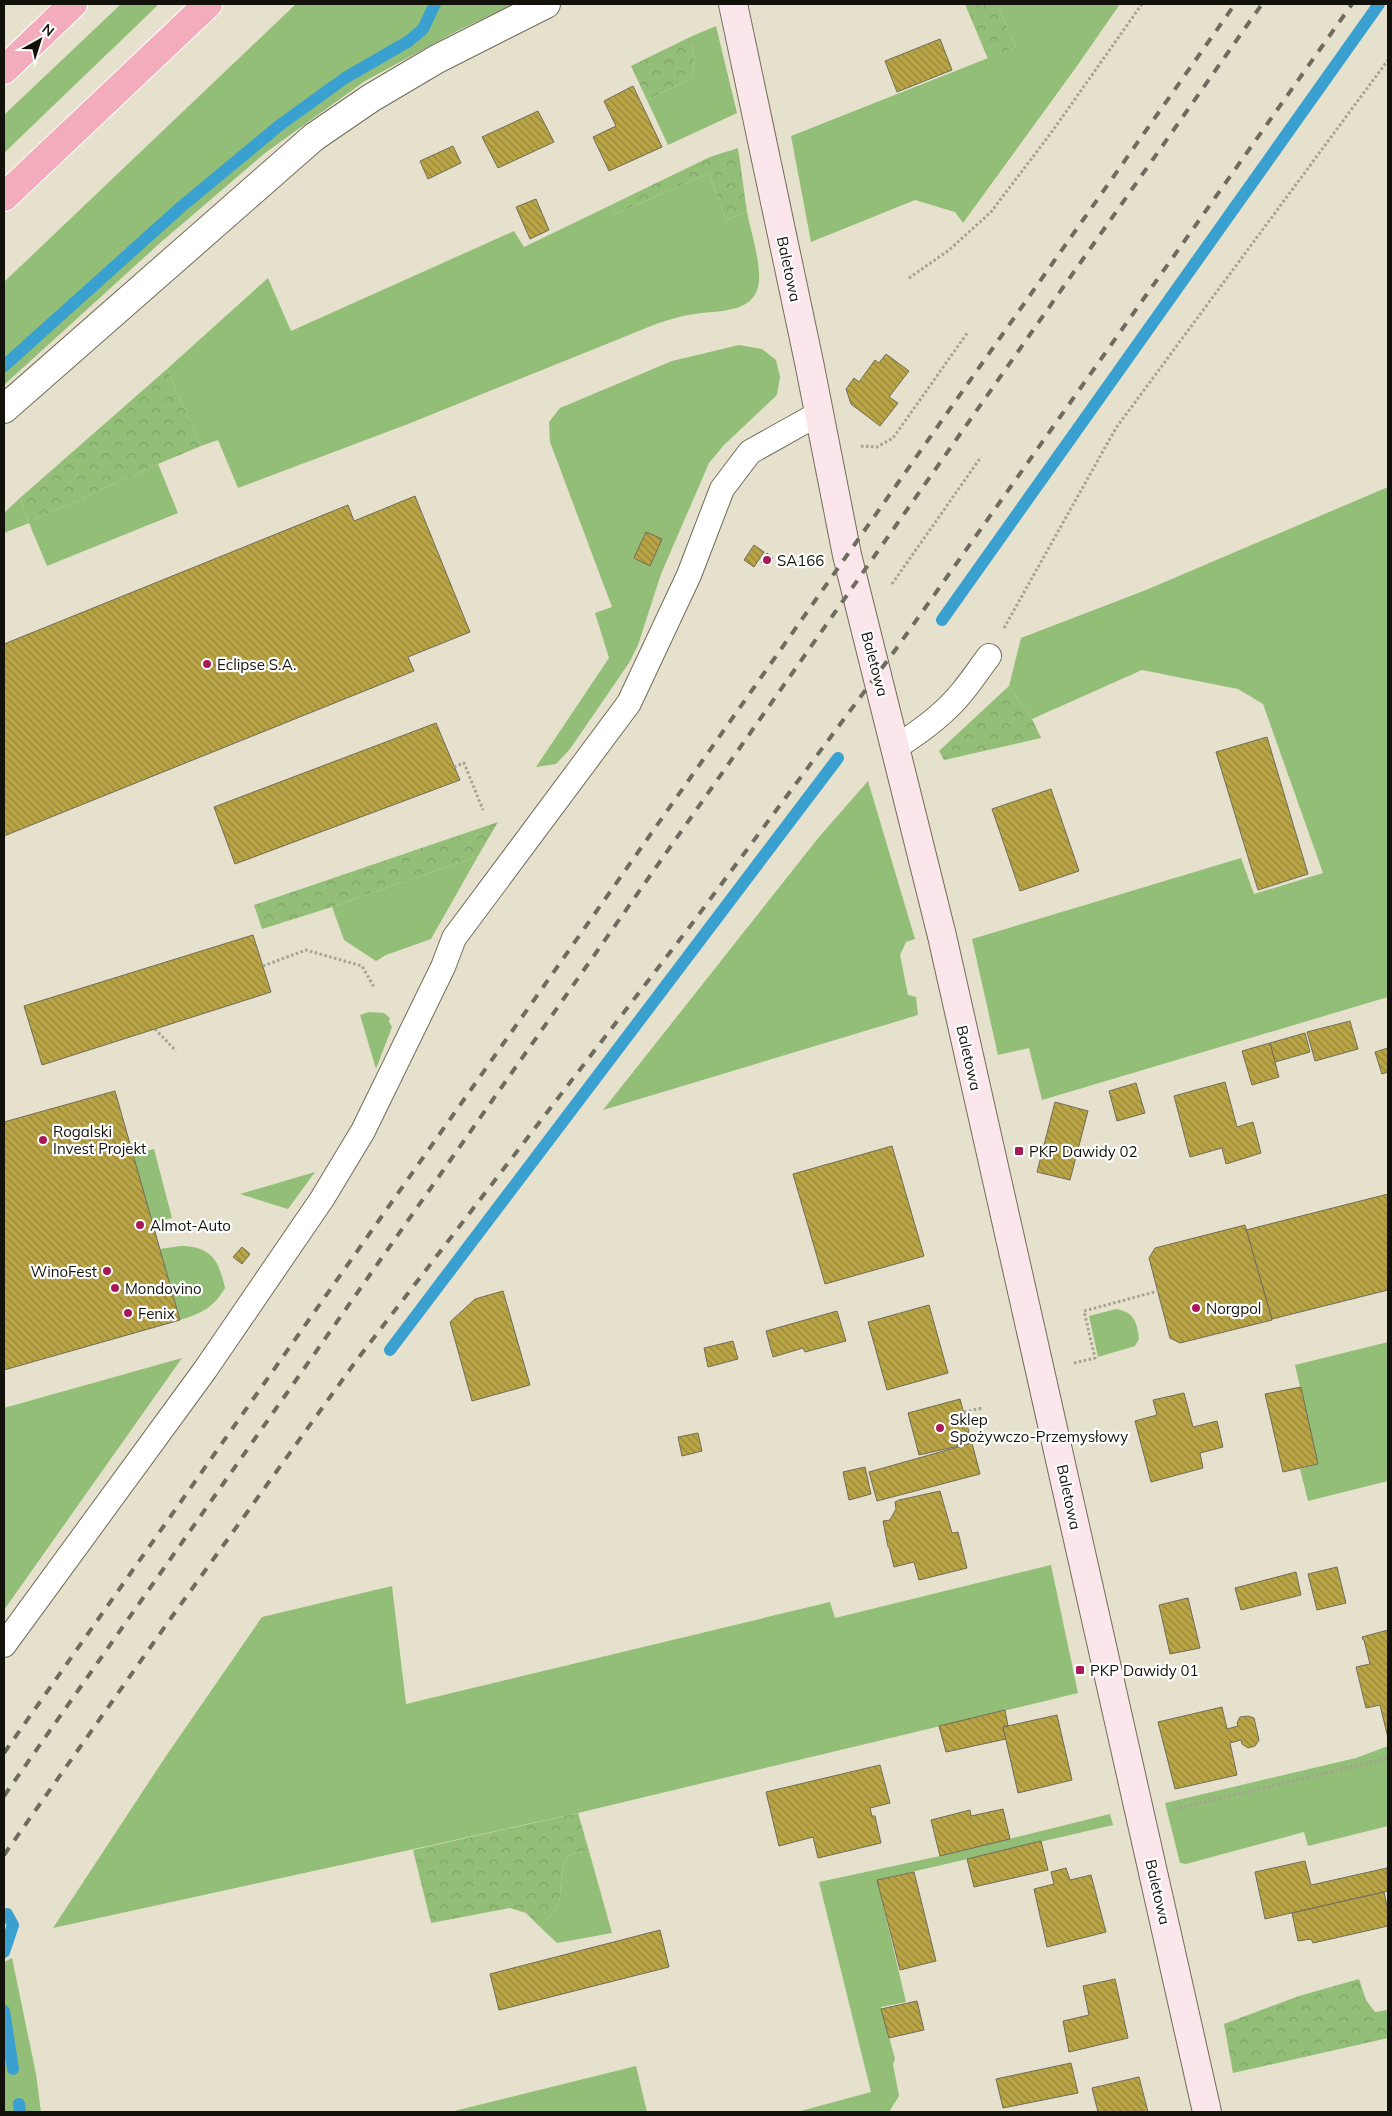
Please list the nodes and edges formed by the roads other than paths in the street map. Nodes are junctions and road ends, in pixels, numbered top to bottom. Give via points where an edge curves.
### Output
1 (73, 4) edge
2 (208, 4) edge
3 (546, 4) edge
4 (733, 4) edge
5 (4, 70) edge
6 (4, 197) edge
7 (4, 409) edge
8 (818, 414) junction
9 (988, 656) road end
10 (896, 747) junction
11 (4, 1645) edge
12 (1207, 2112) edge

1 - 5 highway
2 - 6 highway
3 - 7 street via 437,59 314,137
4 - 8 street, Baletowa
8 - 10 street, Baletowa via 854,586
8 - 11 lane via 750,452 722,489 689,575 629,703 454,938 363,1131 322,1200 205,1370
9 - 10 lane via 947,709
10 - 12 street, Baletowa via 1013,1247

